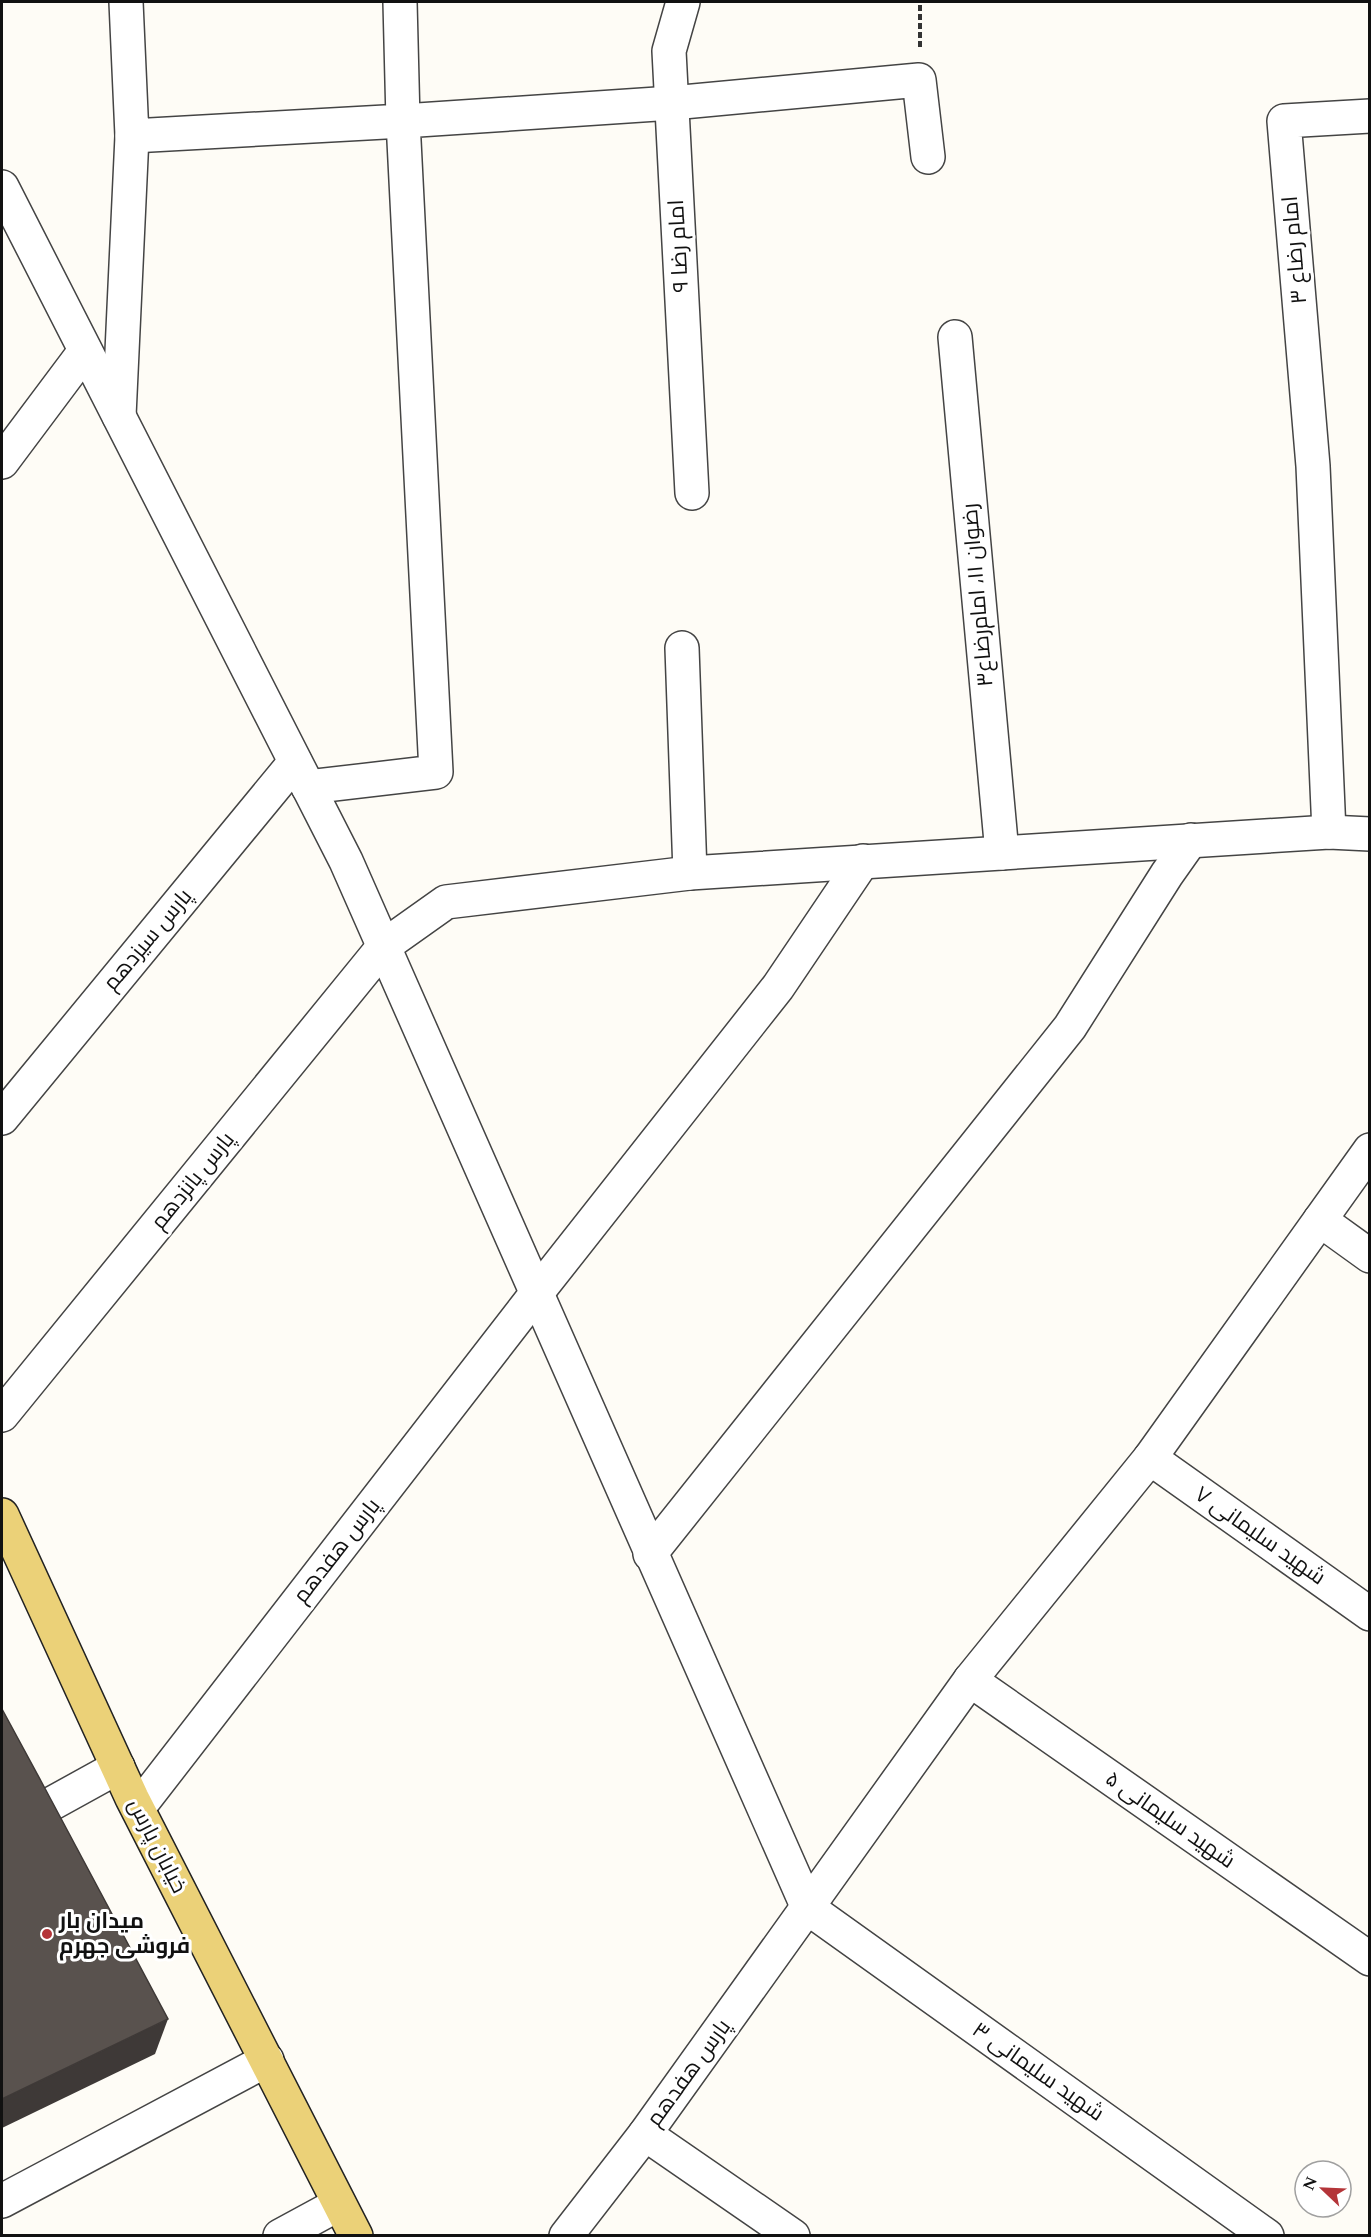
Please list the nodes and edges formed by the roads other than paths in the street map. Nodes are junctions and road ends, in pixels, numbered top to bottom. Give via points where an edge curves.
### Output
1 (126, 2) edge
2 (400, 2) edge
3 (683, 2) edge
4 (672, 104) junction
5 (1370, 116) edge
6 (403, 121) junction
7 (132, 136) junction
8 (928, 157) dead end
9 (2, 188) edge
10 (955, 337) dead end
11 (85, 351) junction
12 (119, 418) junction
13 (2, 462) edge
14 (692, 492) dead end
15 (682, 648) dead end
16 (302, 774) junction
17 (1329, 832) junction
18 (1370, 834) edge
19 (1191, 840) junction
20 (1002, 853) junction
21 (863, 861) junction
22 (690, 873) junction
23 (384, 946) junction
24 (2, 1118) edge
25 (1370, 1150) edge
26 (1320, 1220) junction
27 (1370, 1256) edge
28 (536, 1294) junction
29 (2, 1415) edge
30 (1150, 1458) junction
31 (2, 1515) edge
32 (650, 1554) junction
33 (1370, 1614) edge
34 (970, 1680) junction
35 (118, 1767) junction
36 (138, 1808) junction
37 (2, 1831) edge
38 (808, 1908) junction
39 (1370, 1959) edge
40 (267, 2061) junction
41 (645, 2134) junction
42 (2, 2201) edge
43 (339, 2204) junction
44 (280, 2235) edge
45 (356, 2235) edge
46 (566, 2235) edge
47 (793, 2235) edge
48 (1267, 2235) edge

1 - 7 street
2 - 6 street
3 - 4 street, امام رضا ۹ via 669,51
4 - 6 street
4 - 8 street via 920,80
4 - 14 street, امام رضا ۹
5 - 17 street, امام رضا‌ع ۳ via 1284,121 1313,466
6 - 7 street
6 - 16 street via 436,772
7 - 12 street
9 - 11 street
10 - 20 street, رضوان ۱۱، امام‌رضا‌ع‌۳
11 - 12 street
11 - 13 street
12 - 16 street
15 - 22 street
16 - 23 street
16 - 24 street, پارس‌ سیزدهم
17 - 18 street, پارس‌ پانزدهم
17 - 19 street, پارس‌ پانزدهم
19 - 20 street, پارس‌ پانزدهم
19 - 32 street via 1070,1026
20 - 21 street, پارس‌ پانزدهم
21 - 22 street, پارس‌ پانزدهم
21 - 28 street, پارس‌ هفدهم via 778,987
22 - 23 street, پارس‌ پانزدهم via 446,902
23 - 28 street
23 - 29 street, پارس‌ پانزدهم
25 - 26 street, پارس‌ هفدهم
26 - 27 street
26 - 30 street, پارس‌ هفدهم
28 - 32 street
28 - 36 street, پارس‌ هفدهم
30 - 33 street, شهید سلیمانی ۷
30 - 34 street, پارس‌ هفدهم
31 - 35 main road, خیابان پارس
32 - 38 street
34 - 38 street, پارس‌ هفدهم
34 - 39 street, شهید سلیمانی ۵
35 - 36 main road, خیابان پارس
35 - 37 street
36 - 40 main road, خیابان پارس
38 - 41 street, پارس‌ هفدهم
38 - 48 street, شهید سلیمانی ۳
40 - 42 street
40 - 43 main road, خیابان پارس
41 - 46 street, پارس‌ هفدهم
41 - 47 street
43 - 44 street
43 - 45 main road, خیابان پارس

